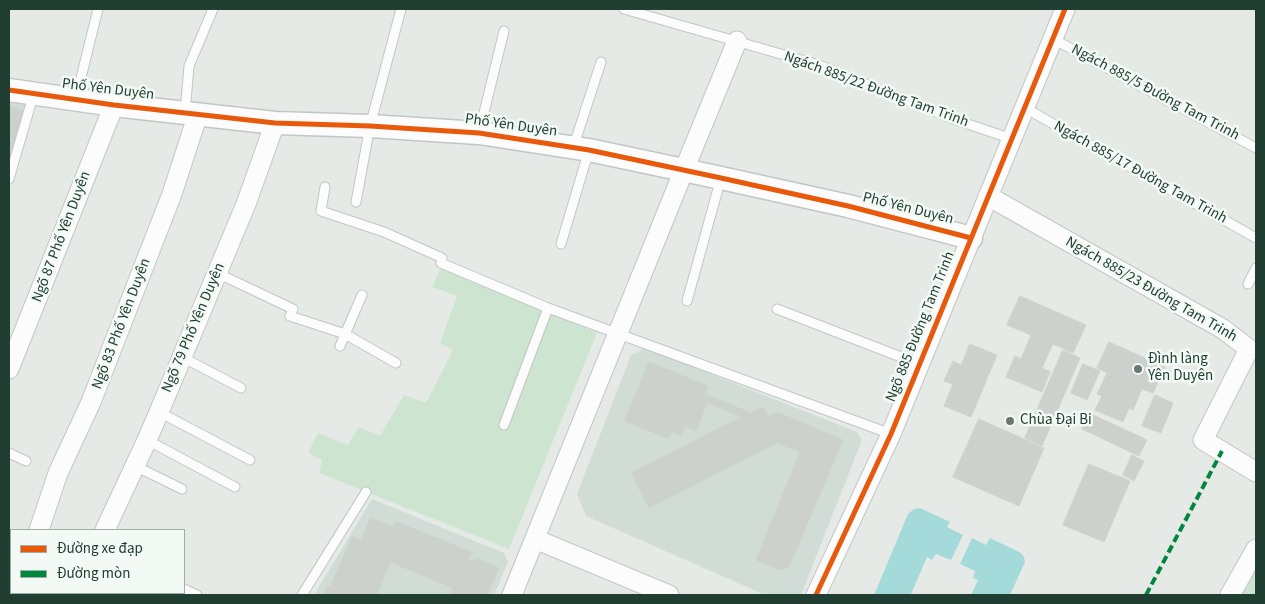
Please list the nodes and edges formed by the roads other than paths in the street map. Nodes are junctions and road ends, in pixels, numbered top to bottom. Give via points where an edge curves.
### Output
1 (98, 9) edge
2 (213, 9) edge
3 (401, 9) edge
4 (624, 9) edge
5 (1065, 9) edge
6 (504, 31) dead end
7 (1053, 39) junction
8 (737, 42) junction
9 (601, 62) dead end
10 (9, 90) edge
11 (34, 93) junction
12 (76, 99) junction
13 (114, 105) junction
14 (1025, 108) junction
15 (191, 114) junction
16 (275, 123) junction
17 (370, 126) junction
18 (478, 133) junction
19 (1012, 139) junction
20 (1256, 148) edge
21 (581, 149) junction
22 (684, 170) junction
23 (721, 178) junction
24 (9, 179) edge
25 (325, 187) dead end
26 (988, 196) junction
27 (356, 202) dead end
28 (971, 238) junction
29 (1256, 238) edge
30 (561, 244) dead end
31 (1256, 268) edge
32 (217, 273) junction
33 (1248, 284) dead end
34 (362, 295) dead end
35 (688, 301) dead end
36 (548, 308) junction
37 (777, 308) dead end
38 (345, 334) junction
39 (618, 334) junction
40 (340, 346) dead end
41 (182, 357) junction
42 (396, 363) dead end
43 (919, 364) junction
44 (9, 369) edge
45 (242, 388) dead end
46 (159, 412) junction
47 (504, 425) dead end
48 (891, 434) junction
49 (147, 440) junction
50 (9, 453) edge
51 (250, 460) dead end
52 (26, 461) dead end
53 (136, 466) junction
54 (1256, 472) edge
55 (235, 487) dead end
56 (182, 489) dead end
57 (366, 492) dead end
58 (39, 529) edge
59 (105, 529) edge
60 (535, 539) junction
61 (1256, 549) edge
62 (185, 589) edge
63 (197, 595) edge
64 (302, 595) edge
65 (512, 595) edge
66 (669, 595) edge
67 (816, 595) edge
68 (1230, 595) edge

1 - 12 lane
2 - 15 lane via 189,66
3 - 17 lane
4 - 8 lane, Ngách 885/22 Đường Tam Trinh
5 - 7 street, Ngõ 885 Đường Tam Trinh
6 - 18 lane
7 - 14 street, Ngõ 885 Đường Tam Trinh
7 - 20 lane, Ngách 885/5 Đường Tam Trinh
8 - 19 lane, Ngách 885/22 Đường Tam Trinh via 820,65
8 - 22 street
9 - 21 lane
10 - 11 street, Phố Yên Duyên
11 - 12 street, Phố Yên Duyên
11 - 24 lane
12 - 13 street, Phố Yên Duyên
13 - 15 street, Phố Yên Duyên
13 - 44 street, Ngõ 87 Phố Yên Duyên
14 - 19 street, Ngõ 885 Đường Tam Trinh
14 - 29 lane, Ngách 885/17 Đường Tam Trinh
15 - 16 street, Phố Yên Duyên
15 - 58 street, Ngõ 83 Phố Yên Duyên via 172,194 91,402 58,473
16 - 17 street, Phố Yên Duyên
16 - 32 street, Ngõ 79 Phố Yên Duyên
17 - 18 street, Phố Yên Duyên
17 - 27 lane
18 - 21 street, Phố Yên Duyên
19 - 26 street, Ngõ 885 Đường Tam Trinh
21 - 22 street, Phố Yên Duyên
21 - 30 lane
22 - 23 street, Phố Yên Duyên
22 - 39 street
23 - 28 street, Phố Yên Duyên
23 - 35 lane
25 - 36 lane via 321,211 384,232 442,258 441,263
26 - 28 street, Ngõ 885 Đường Tam Trinh
26 - 54 street, Ngách 885/23 Đường Tam Trinh via 1223,329 1249,349 1203,440
28 - 43 street, Ngõ 885 Đường Tam Trinh
31 - 33 lane
32 - 38 lane via 293,309 290,316
32 - 41 street, Ngõ 79 Phố Yên Duyên
34 - 38 lane
36 - 39 lane
36 - 47 lane
37 - 43 lane
38 - 40 lane
38 - 42 lane
39 - 48 lane
39 - 60 street
41 - 45 lane
41 - 46 street, Ngõ 79 Phố Yên Duyên
43 - 48 street, Ngõ 885 Đường Tam Trinh
46 - 49 street, Ngõ 79 Phố Yên Duyên
46 - 51 lane
48 - 67 street, Ngõ 885 Đường Tam Trinh
49 - 53 street, Ngõ 79 Phố Yên Duyên
49 - 55 lane
50 - 52 lane
53 - 56 lane
53 - 59 street, Ngõ 79 Phố Yên Duyên
57 - 64 lane
60 - 65 street
60 - 66 street
61 - 68 street
62 - 63 lane

